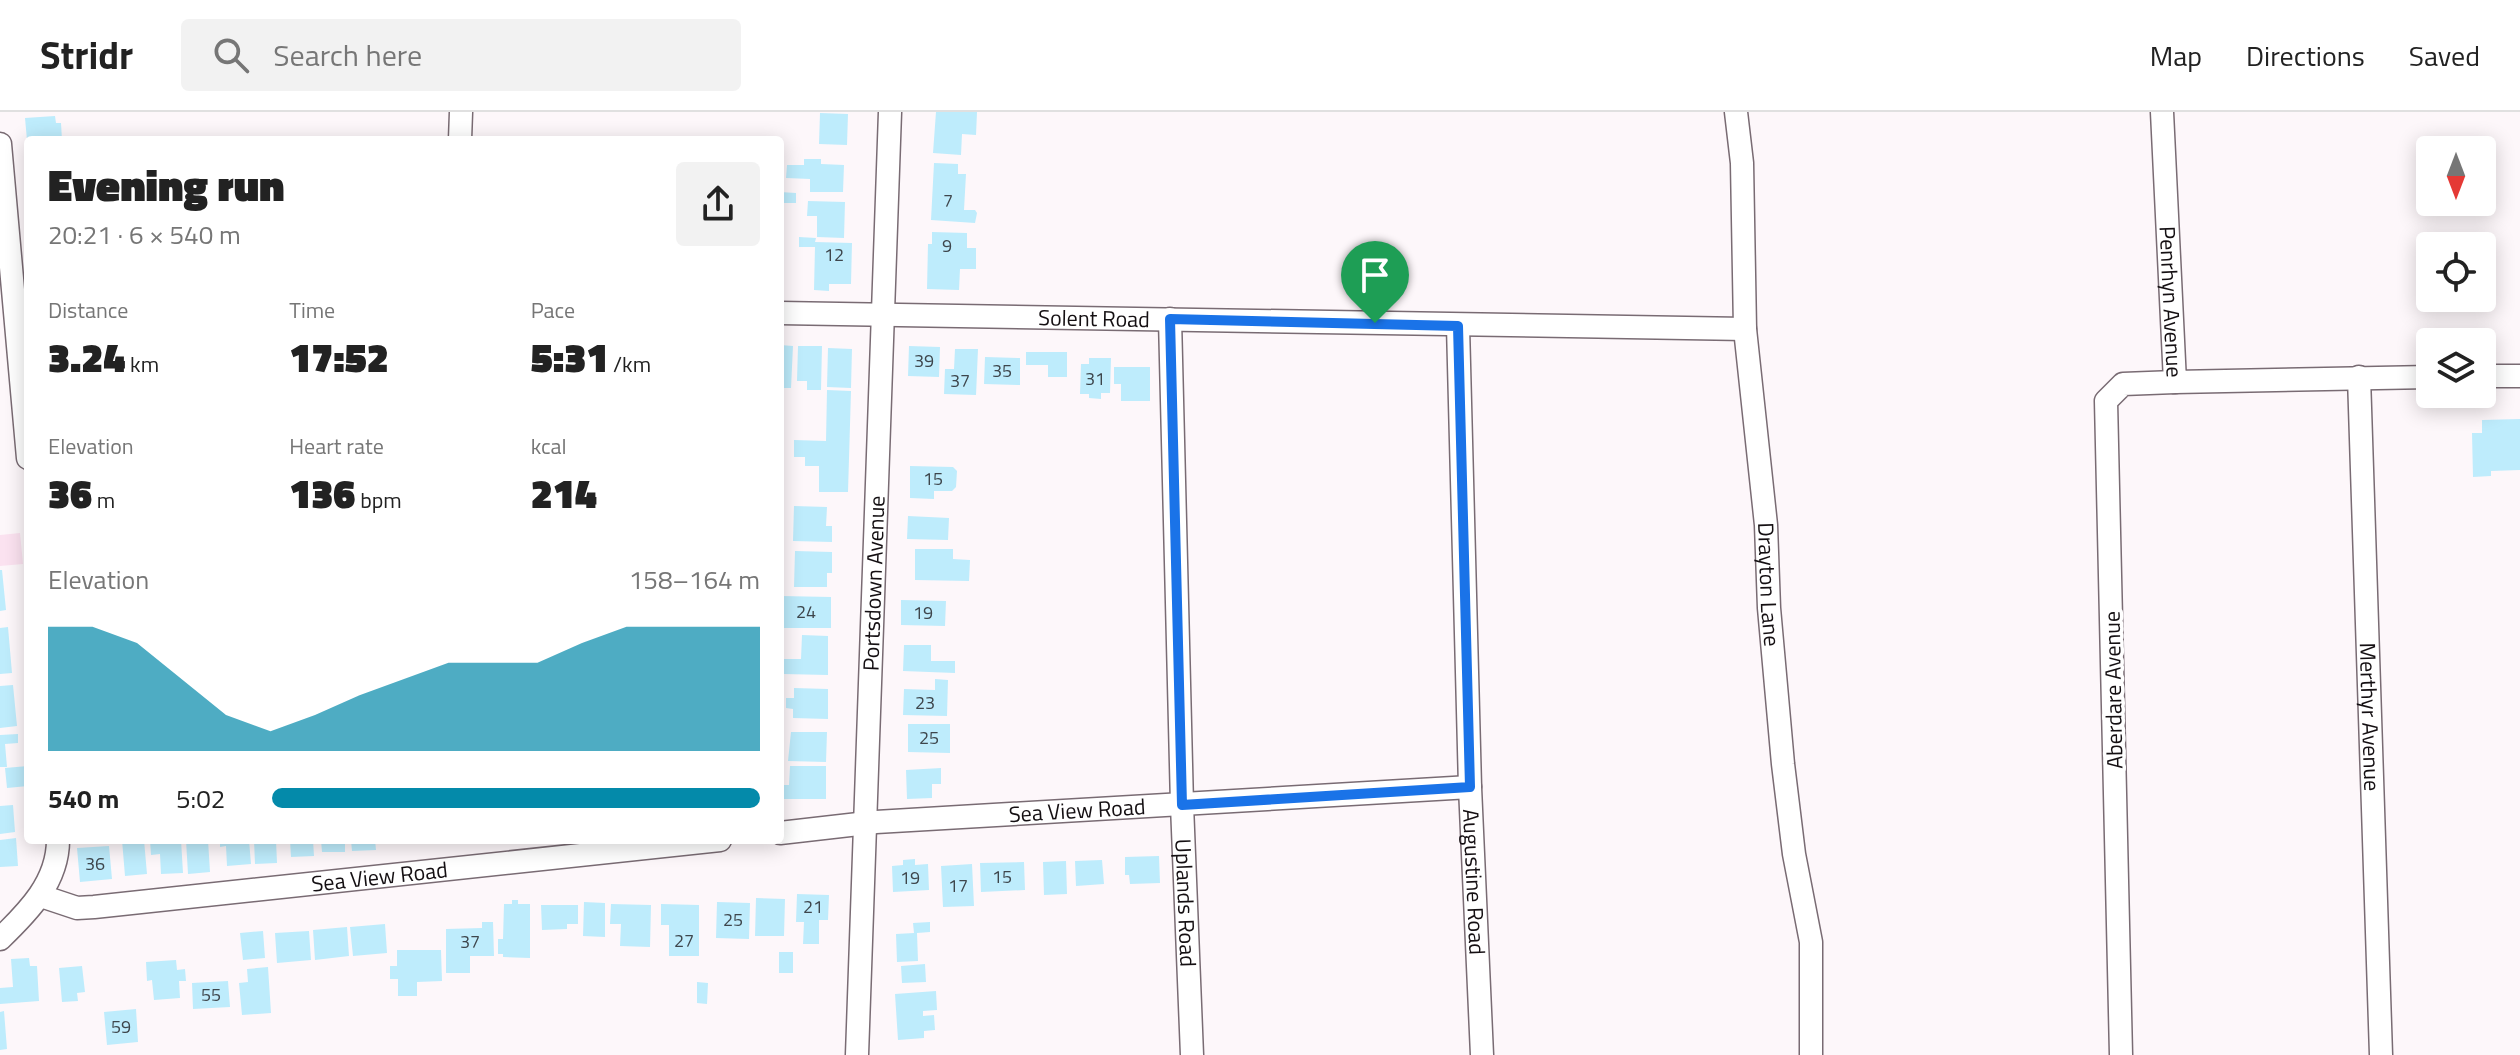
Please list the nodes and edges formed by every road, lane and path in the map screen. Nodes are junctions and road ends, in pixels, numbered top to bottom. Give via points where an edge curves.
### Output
1 (461, 112) edge
2 (890, 112) edge
3 (1736, 112) edge
4 (2162, 112) edge
5 (460, 136) edge
6 (0, 144) edge
7 (7, 292) edge
8 (784, 313) edge
9 (882, 316) junction
10 (1170, 319) junction
11 (1458, 326) junction
12 (1745, 329) junction
13 (2496, 376) edge
14 (2520, 376) edge
15 (2359, 377) junction
16 (2416, 377) edge
17 (24, 379) edge
18 (2175, 382) junction
19 (1470, 787) junction
20 (1182, 805) junction
21 (866, 823) junction
22 (784, 833) edge
23 (57, 844) edge
24 (645, 844) edge
25 (532, 850) edge
26 (41, 896) junction
27 (0, 939) edge
28 (857, 1055) edge
29 (1192, 1055) edge
30 (1482, 1055) edge
31 (1811, 1055) edge
32 (2121, 1055) edge
33 (2381, 1055) edge

1 - 5 street
2 - 9 street, Portsdown Avenue
3 - 12 street, Drayton Lane
4 - 18 street, Penrhyn Avenue
6 - 7 street
7 - 17 street
8 - 9 street, Solent Road
9 - 10 street, Solent Road
9 - 21 street, Portsdown Avenue
10 - 11 street, Solent Road
10 - 20 street, Uplands Road
11 - 12 street, Solent Road
11 - 19 street, Augustine Road
12 - 31 street, Drayton Lane via 1783,764 1811,942
13 - 14 street
15 - 16 street, Penrhyn Avenue
15 - 18 street, Penrhyn Avenue
15 - 33 street, Merthyr Avenue
18 - 32 street, Aberdare Avenue via 2123,384 2106,401
19 - 20 street, Sea View Road
19 - 30 street, Augustine Road
20 - 21 street, Sea View Road
20 - 29 street, Uplands Road
21 - 22 street, Sea View Road
21 - 28 street, Portsdown Avenue
23 - 26 street
24 - 25 street, Sea View Road
25 - 26 street, Sea View Road via 94,907 77,908
26 - 27 street

